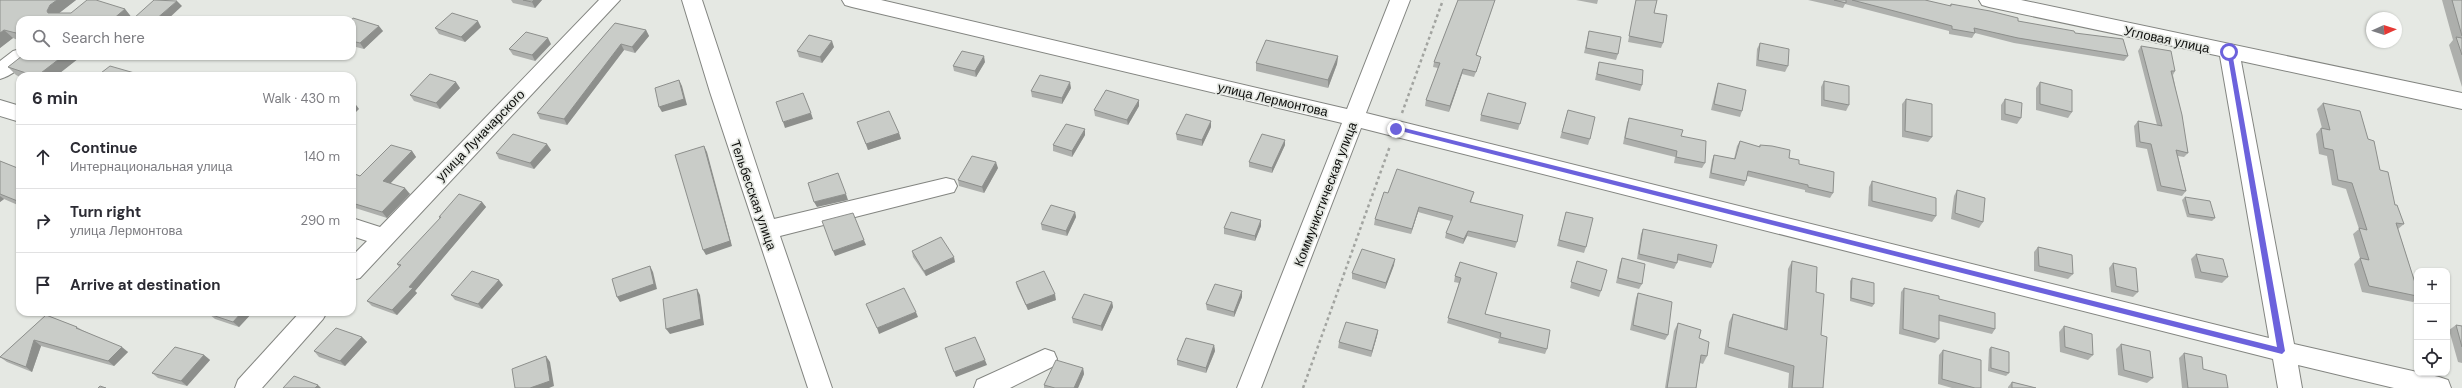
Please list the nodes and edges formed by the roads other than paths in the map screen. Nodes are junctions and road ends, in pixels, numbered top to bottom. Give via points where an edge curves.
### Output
1 (610, 0) edge
2 (692, 0) edge
3 (852, 0) edge
4 (1400, 0) edge
5 (1990, 0) edge
6 (2229, 52) junction
7 (16, 59) edge
8 (0, 72) edge
9 (2462, 101) edge
10 (0, 108) edge
11 (16, 113) edge
12 (1354, 118) junction
13 (946, 186) dead end
14 (356, 228) edge
15 (766, 230) junction
16 (382, 237) junction
17 (356, 266) edge
18 (311, 316) edge
19 (2282, 351) junction
20 (1045, 359) dead end
21 (247, 388) edge
22 (820, 388) edge
23 (986, 388) edge
24 (1249, 388) edge
25 (2290, 388) edge
26 (2439, 388) edge

1 - 16 street, улица Луначарского
2 - 15 street, Тельбесская улица
3 - 12 street, улица Лермонтова
4 - 12 street, Коммунистическая улица
5 - 6 street, Угловая улица
6 - 9 street, Угловая улица
6 - 19 street
7 - 8 street
10 - 11 street
12 - 19 street, улица Лермонтова
12 - 24 street, Коммунистическая улица
13 - 15 street
14 - 16 street
15 - 22 street, Тельбесская улица
16 - 17 street, улица Луначарского
18 - 21 street
19 - 25 street
19 - 26 street, улица Лермонтова
20 - 23 street

